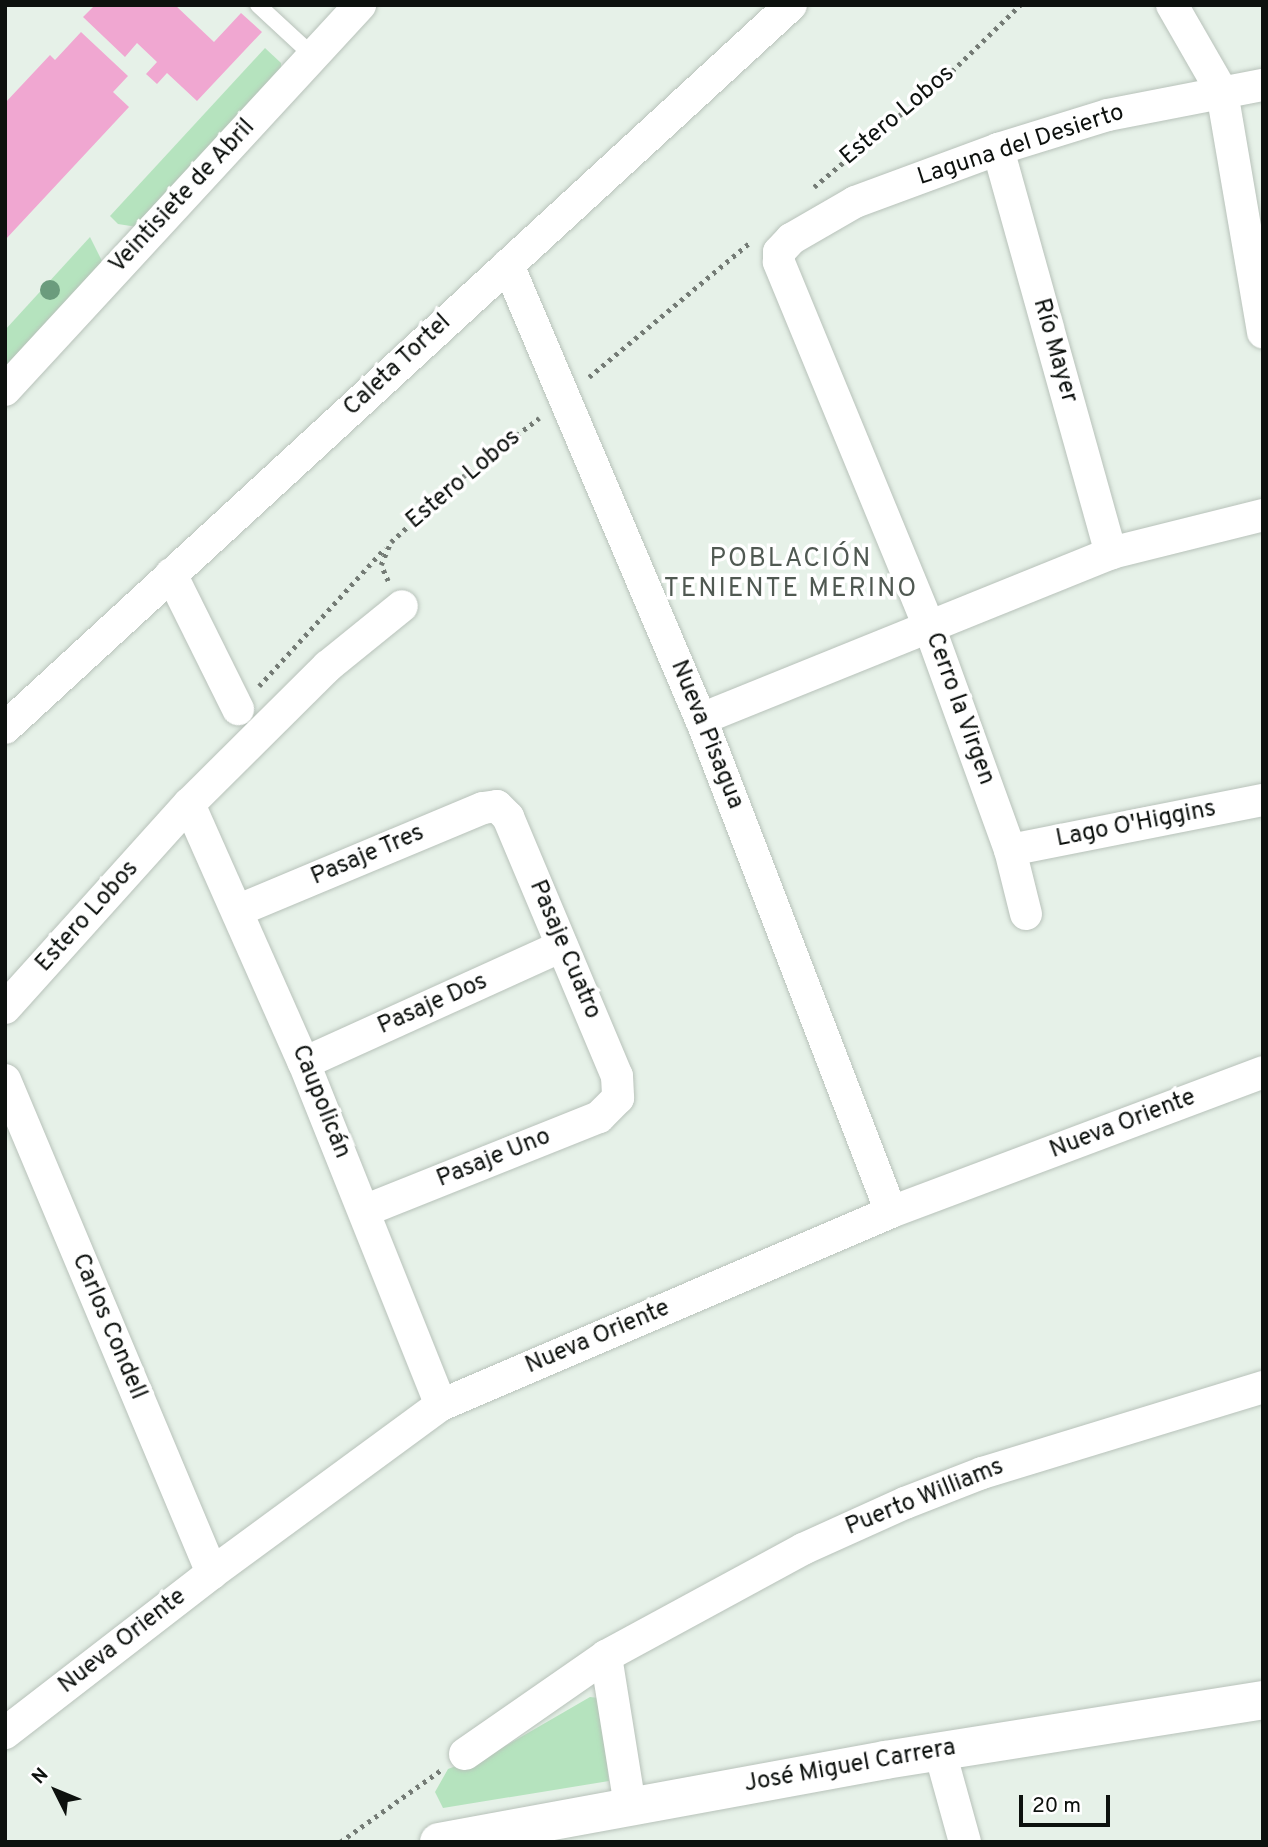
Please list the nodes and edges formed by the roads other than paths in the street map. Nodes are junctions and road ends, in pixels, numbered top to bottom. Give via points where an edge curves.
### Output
1 (258, 5) edge
2 (360, 5) edge
3 (791, 5) edge
4 (1172, 5) edge
5 (313, 56) junction
6 (1263, 85) edge
7 (1222, 92) junction
8 (998, 149) junction
9 (791, 239) joint
10 (508, 265) junction
11 (1263, 333) edge
12 (5, 390) edge
13 (1263, 515) edge
14 (1111, 553) junction
15 (171, 574) junction
16 (401, 606) road end
17 (930, 629) junction
18 (238, 709) dead end
19 (701, 719) junction
20 (5, 728) edge
21 (1263, 800) edge
22 (189, 804) junction
23 (497, 806) joint
24 (1010, 850) junction
25 (239, 909) junction
26 (1026, 914) dead end
27 (562, 946) junction
28 (5, 1008) edge
29 (304, 1063) junction
30 (1263, 1072) edge
31 (5, 1080) edge
32 (618, 1098) joint
33 (364, 1211) junction
34 (891, 1212) junction
35 (1263, 1387) edge
36 (441, 1405) junction
37 (212, 1573) junction
38 (606, 1656) junction
39 (1263, 1700) edge
40 (5, 1733) edge
41 (940, 1752) junction
42 (465, 1754) road end
43 (630, 1806) junction
44 (439, 1842) edge
45 (965, 1842) edge

1 - 5 lane
2 - 5 street, Veintisiete de Abril
3 - 10 street, Caleta Tortel
4 - 7 street
5 - 12 street, Veintisiete de Abril
6 - 7 street, Laguna del Desierto
7 - 8 street, Laguna del Desierto via 1108,115
7 - 11 street
8 - 9 street, Laguna del Desierto via 855,202
8 - 14 street, Río Mayer
9 - 17 street, Cerro la Virgen via 779,252 779,262
10 - 15 street, Caleta Tortel
10 - 19 street, Nueva Pisagua
13 - 14 street
14 - 17 street
15 - 18 street
15 - 20 street, Caleta Tortel
16 - 22 street, Estero Lobos via 337,658
17 - 19 street
17 - 24 street, Cerro la Virgen
19 - 34 street, Nueva Pisagua
21 - 24 street, Lago O'Higgins
22 - 25 street, Caupolicán
22 - 28 street, Estero Lobos
23 - 25 street, Pasaje Tres
23 - 27 street, Pasaje Cuatro via 508,817
24 - 26 street, Cerro la Virgen
25 - 29 street, Caupolicán
27 - 29 street, Pasaje Dos
27 - 32 street, Pasaje Cuatro via 617,1076
29 - 33 street, Caupolicán
30 - 34 street, Nueva Oriente
31 - 37 street, Carlos Condell
32 - 33 street, Pasaje Uno via 599,1117
33 - 36 street, Caupolicán
34 - 36 street, Nueva Oriente
35 - 38 street, Puerto Williams via 982,1473 905,1503 803,1549
36 - 37 street, Nueva Oriente
37 - 40 street, Nueva Oriente
38 - 42 street, Puerto Williams
38 - 43 street
39 - 41 street, José Miguel Carrera
41 - 43 street, José Miguel Carrera
41 - 45 street
43 - 44 street, José Miguel Carrera

